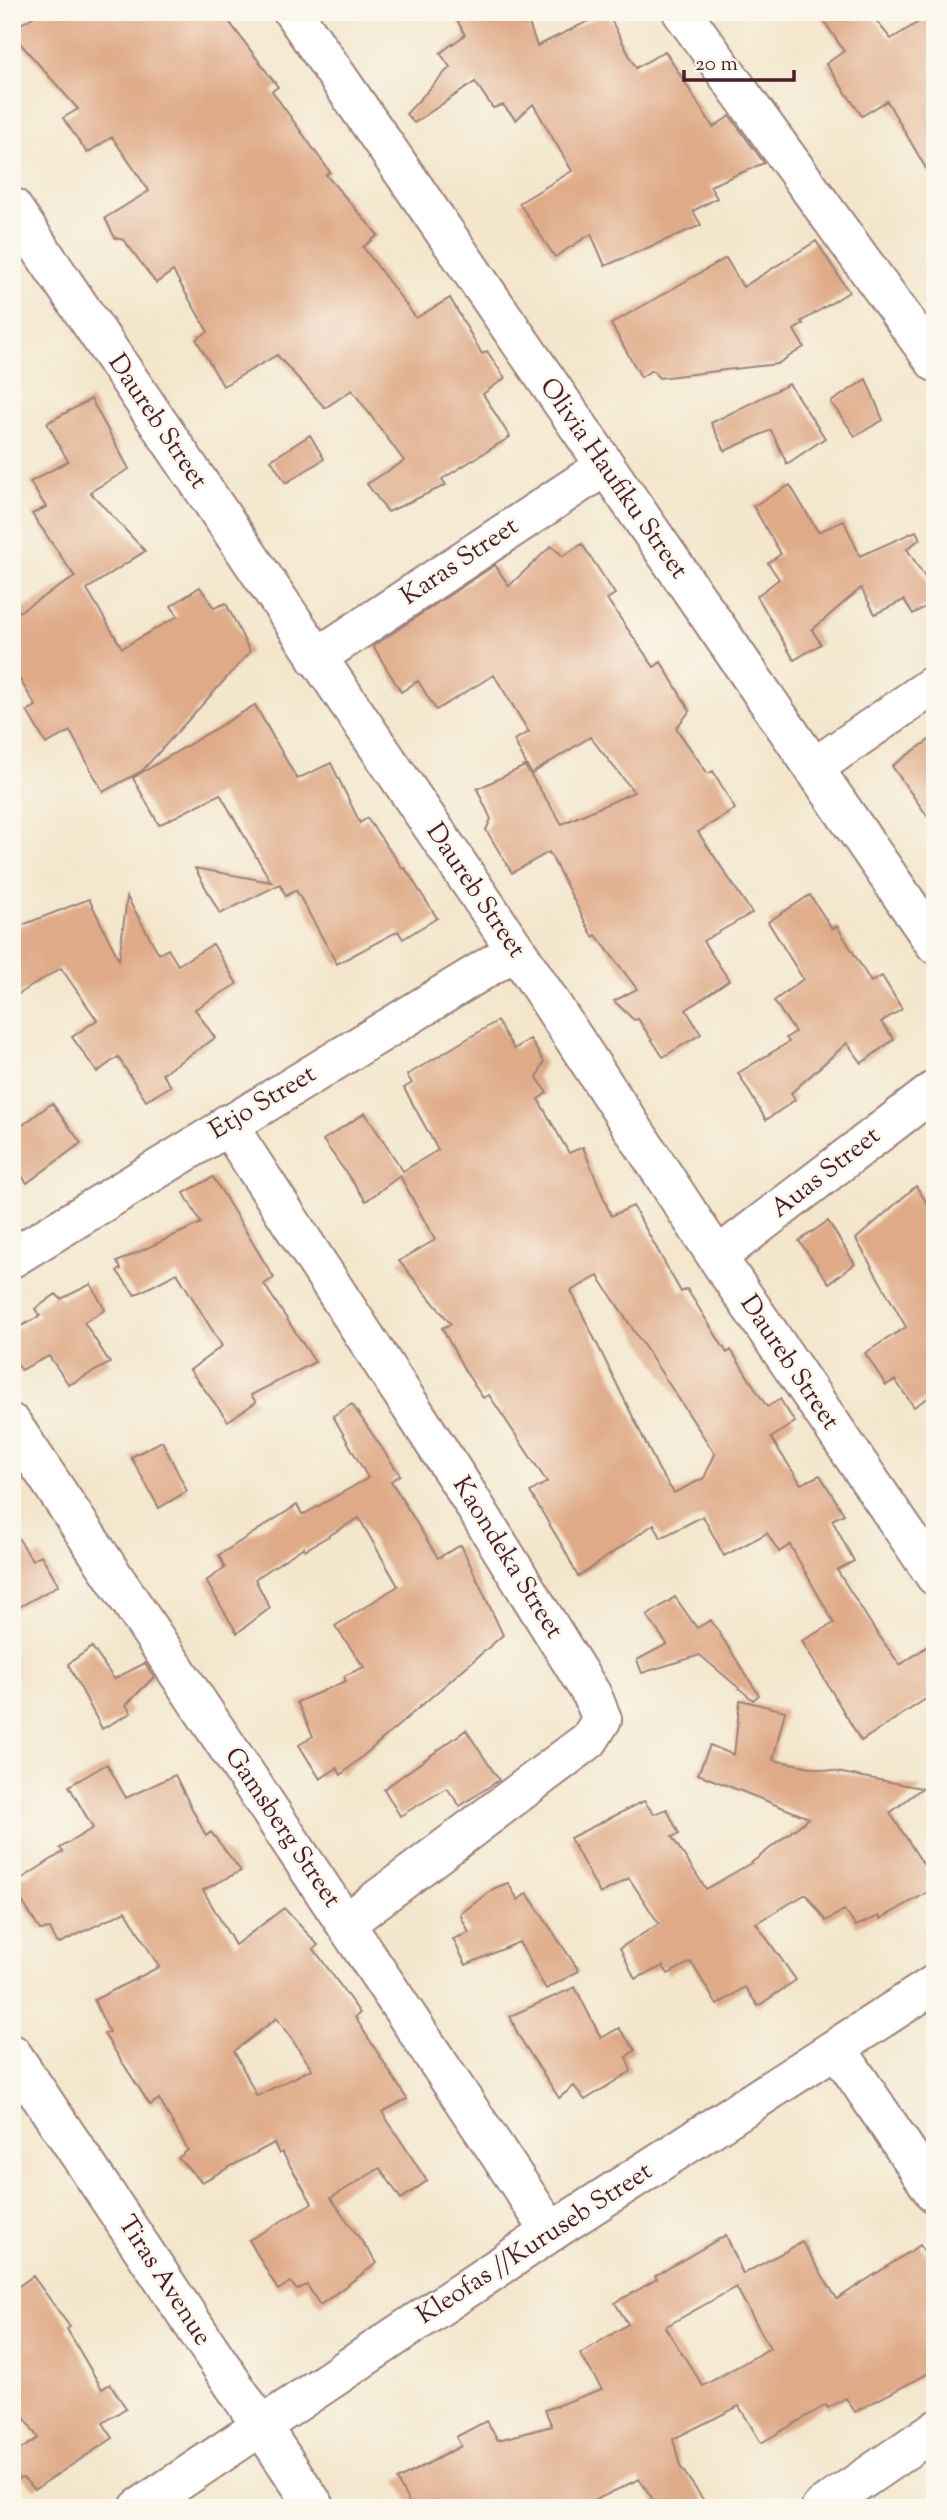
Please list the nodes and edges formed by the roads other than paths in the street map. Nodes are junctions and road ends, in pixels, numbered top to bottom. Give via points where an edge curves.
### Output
1 (293, 12) edge
2 (682, 12) edge
3 (12, 207) edge
4 (935, 362) edge
5 (604, 467) junction
6 (316, 658) junction
7 (935, 684) edge
8 (815, 767) junction
9 (935, 944) edge
10 (516, 950) junction
11 (935, 1090) edge
12 (227, 1124) junction
13 (717, 1257) junction
14 (12, 1258) edge
15 (12, 1424) edge
16 (935, 1577) edge
17 (346, 1923) junction
18 (935, 1984) edge
19 (838, 2050) junction
20 (12, 2054) edge
21 (935, 2194) edge
22 (551, 2232) junction
23 (260, 2426) junction
24 (935, 2430) edge
25 (139, 2508) edge
26 (316, 2508) edge
27 (821, 2508) edge

1 - 5 street, Olivia Haufiku Street
2 - 4 street
3 - 6 street, Daureb Street
5 - 6 street, Karas Street
5 - 8 street, Olivia Haufiku Street
6 - 10 street, Daureb Street
7 - 8 street
8 - 9 street, Olivia Haufiku Street
10 - 12 street, Etjo Street
10 - 13 street, Daureb Street
11 - 13 street, Auas Street
12 - 14 street, Etjo Street
12 - 17 street, Kaondeka Street via 461,1484 592,1695 602,1719 589,1740
13 - 16 street, Daureb Street
15 - 17 street, Gamsberg Street
17 - 22 street, Gamsberg Street
18 - 19 street, Kleofas //Kuruseb Street
19 - 21 street
19 - 22 street, Kleofas //Kuruseb Street
20 - 23 street, Tiras Avenue
22 - 23 street, Kleofas //Kuruseb Street
23 - 25 street, Kleofas //Kuruseb Street
23 - 26 street, Tiras Avenue
24 - 27 street

